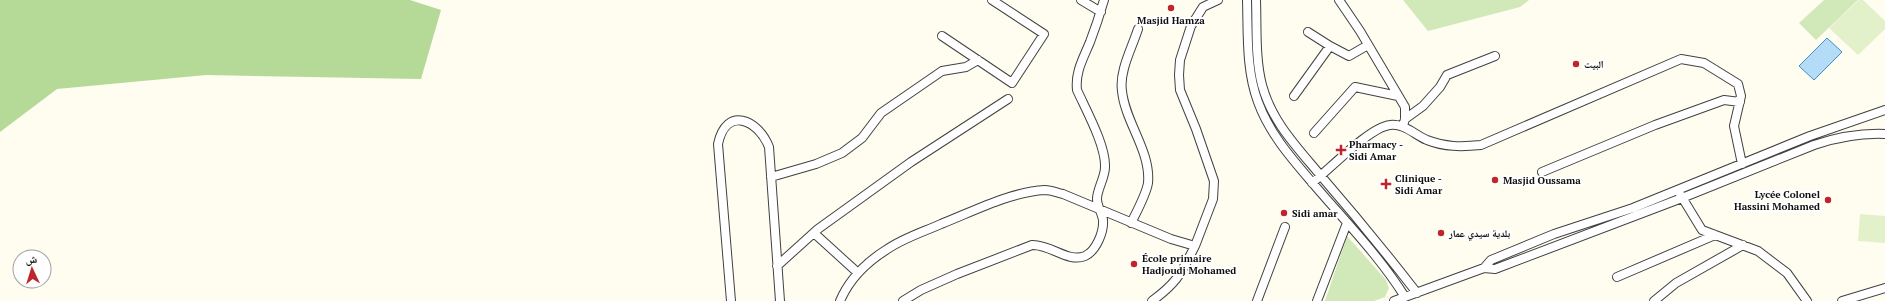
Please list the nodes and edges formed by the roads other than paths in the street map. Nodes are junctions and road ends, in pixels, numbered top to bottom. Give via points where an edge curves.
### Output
1 (992, 0) edge
2 (1081, 0) edge
3 (1104, 0) edge
4 (1218, 0) edge
5 (1247, 0) edge
6 (1256, 0) edge
7 (1339, 0) edge
8 (1101, 12) junction
9 (1138, 29) dead end
10 (1308, 32) dead end
11 (942, 36) dead end
12 (1368, 45) junction
13 (1330, 46) junction
14 (1495, 56) dead end
15 (978, 60) junction
16 (1294, 96) dead end
17 (1398, 96) junction
18 (1008, 99) dead end
19 (1740, 102) junction
20 (1885, 110) edge
21 (1404, 123) junction
22 (1314, 133) dead end
23 (1885, 134) edge
24 (1742, 164) junction
25 (1542, 172) dead end
26 (1321, 176) junction
27 (771, 177) junction
28 (1312, 182) junction
29 (1678, 190) junction
30 (1682, 198) junction
31 (1101, 209) junction
32 (1132, 222) junction
33 (1347, 223) junction
34 (1285, 227) dead end
35 (814, 233) junction
36 (1715, 235) junction
37 (1742, 245) junction
38 (1195, 246) junction
39 (778, 266) junction
40 (1484, 268) junction
41 (858, 273) junction
42 (1617, 277) dead end
43 (1885, 288) edge
44 (1417, 293) junction
45 (1405, 297) junction
46 (730, 301) edge
47 (780, 301) edge
48 (840, 301) edge
49 (903, 301) edge
50 (1152, 301) edge
51 (1257, 301) edge
52 (1317, 301) edge
53 (1394, 301) edge
54 (1654, 301) edge
55 (1808, 301) edge
56 (1842, 301) edge

1 - 15 street via 1044,34 1012,83
2 - 8 street
3 - 8 street
4 - 38 street via 1203,7 1191,26 1180,60 1180,90 1214,181 1213,199
5 - 28 street via 1248,51 1257,101 1278,142
6 - 26 street via 1258,54 1262,84 1267,98 1288,138
7 - 12 street
8 - 31 street via 1077,71 1076,81 1077,90 1103,153 1105,167 1097,198
9 - 32 street via 1121,90 1148,169 1148,184
10 - 13 street
11 - 15 street
12 - 13 street via 1349,56
12 - 17 street
13 - 16 street
14 - 21 street via 1447,75 1423,106
15 - 27 street via 966,67 942,71 881,113 862,138 842,153 816,164
17 - 21 street via 1405,107
17 - 22 street via 1356,88
18 - 35 street via 911,162
19 - 21 street via 1738,84 1704,63 1681,59 1481,145 1448,146 1419,136
19 - 24 street via 1734,126
19 - 25 street via 1724,100 1655,125
20 - 24 street via 1810,136
21 - 26 street via 1374,131
23 - 30 street via 1865,133 1834,138
24 - 29 street
26 - 28 street
26 - 44 street
27 - 39 street
27 - 46 street via 769,147 765,137 748,123 737,120 729,122 720,134 718,160
28 - 33 street
29 - 30 street
29 - 40 street via 1554,234 1491,260
30 - 36 street via 1702,230
30 - 40 street via 1495,269
31 - 32 street
31 - 41 street via 1048,190 1032,192 902,240
31 - 49 street via 1103,228 1092,251 1080,258 1044,246 1032,245 957,274
32 - 38 street
33 - 45 street via 1394,279
33 - 52 street
34 - 51 street
35 - 39 street
35 - 41 street
36 - 37 street
36 - 42 street
37 - 54 street via 1676,283
37 - 55 street via 1758,251 1787,273
38 - 50 street via 1179,277 1169,289
39 - 47 street
40 - 44 street
41 - 48 street via 844,291
43 - 56 street
44 - 45 street
45 - 53 street

